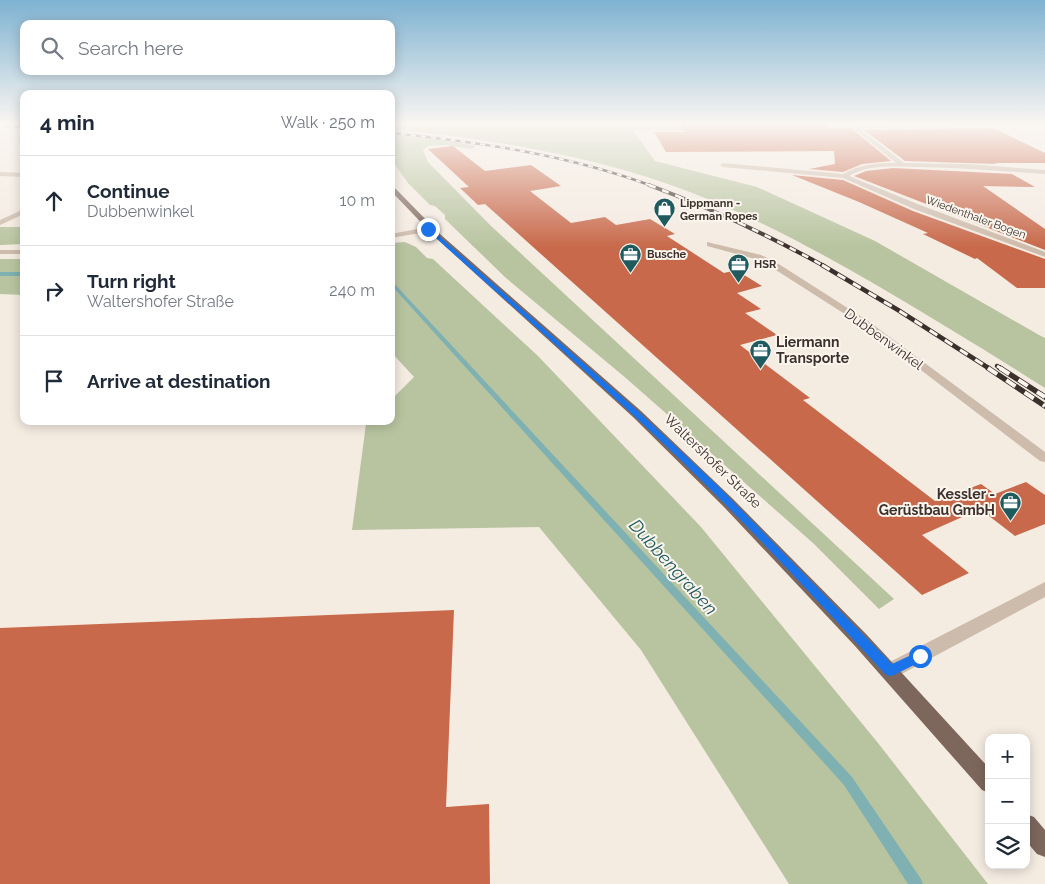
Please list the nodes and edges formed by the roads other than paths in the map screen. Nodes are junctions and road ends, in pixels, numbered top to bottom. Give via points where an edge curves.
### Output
1 (726, 164) edge
2 (902, 165) joint
3 (1045, 172) edge
4 (0, 174) edge
5 (20, 175) edge
6 (844, 176) junction
7 (395, 191) edge
8 (20, 213) edge
9 (0, 223) edge
10 (428, 229) junction
11 (395, 235) edge
12 (710, 244) dead end
13 (0, 252) edge
14 (20, 252) edge
15 (1045, 255) edge
16 (1045, 458) edge
17 (1045, 589) edge
18 (890, 671) junction
19 (986, 779) edge
20 (1030, 829) edge
21 (1045, 846) edge

1 - 6 street, Wiedenthaler Bogen
2 - 3 street, Wiedenthaler Bogen
2 - 6 street, Wiedenthaler Bogen via 876,165
4 - 5 street
6 - 15 street, Wiedenthaler Bogen
7 - 10 main road, Waltershofer Straße
8 - 9 street
10 - 11 street
10 - 18 main road, Waltershofer Straße via 636,413 710,484
12 - 16 street, Dubbenwinkel via 758,256 779,268 865,323
13 - 14 street
17 - 18 street
18 - 19 main road, Waltershofer Straße
20 - 21 main road

